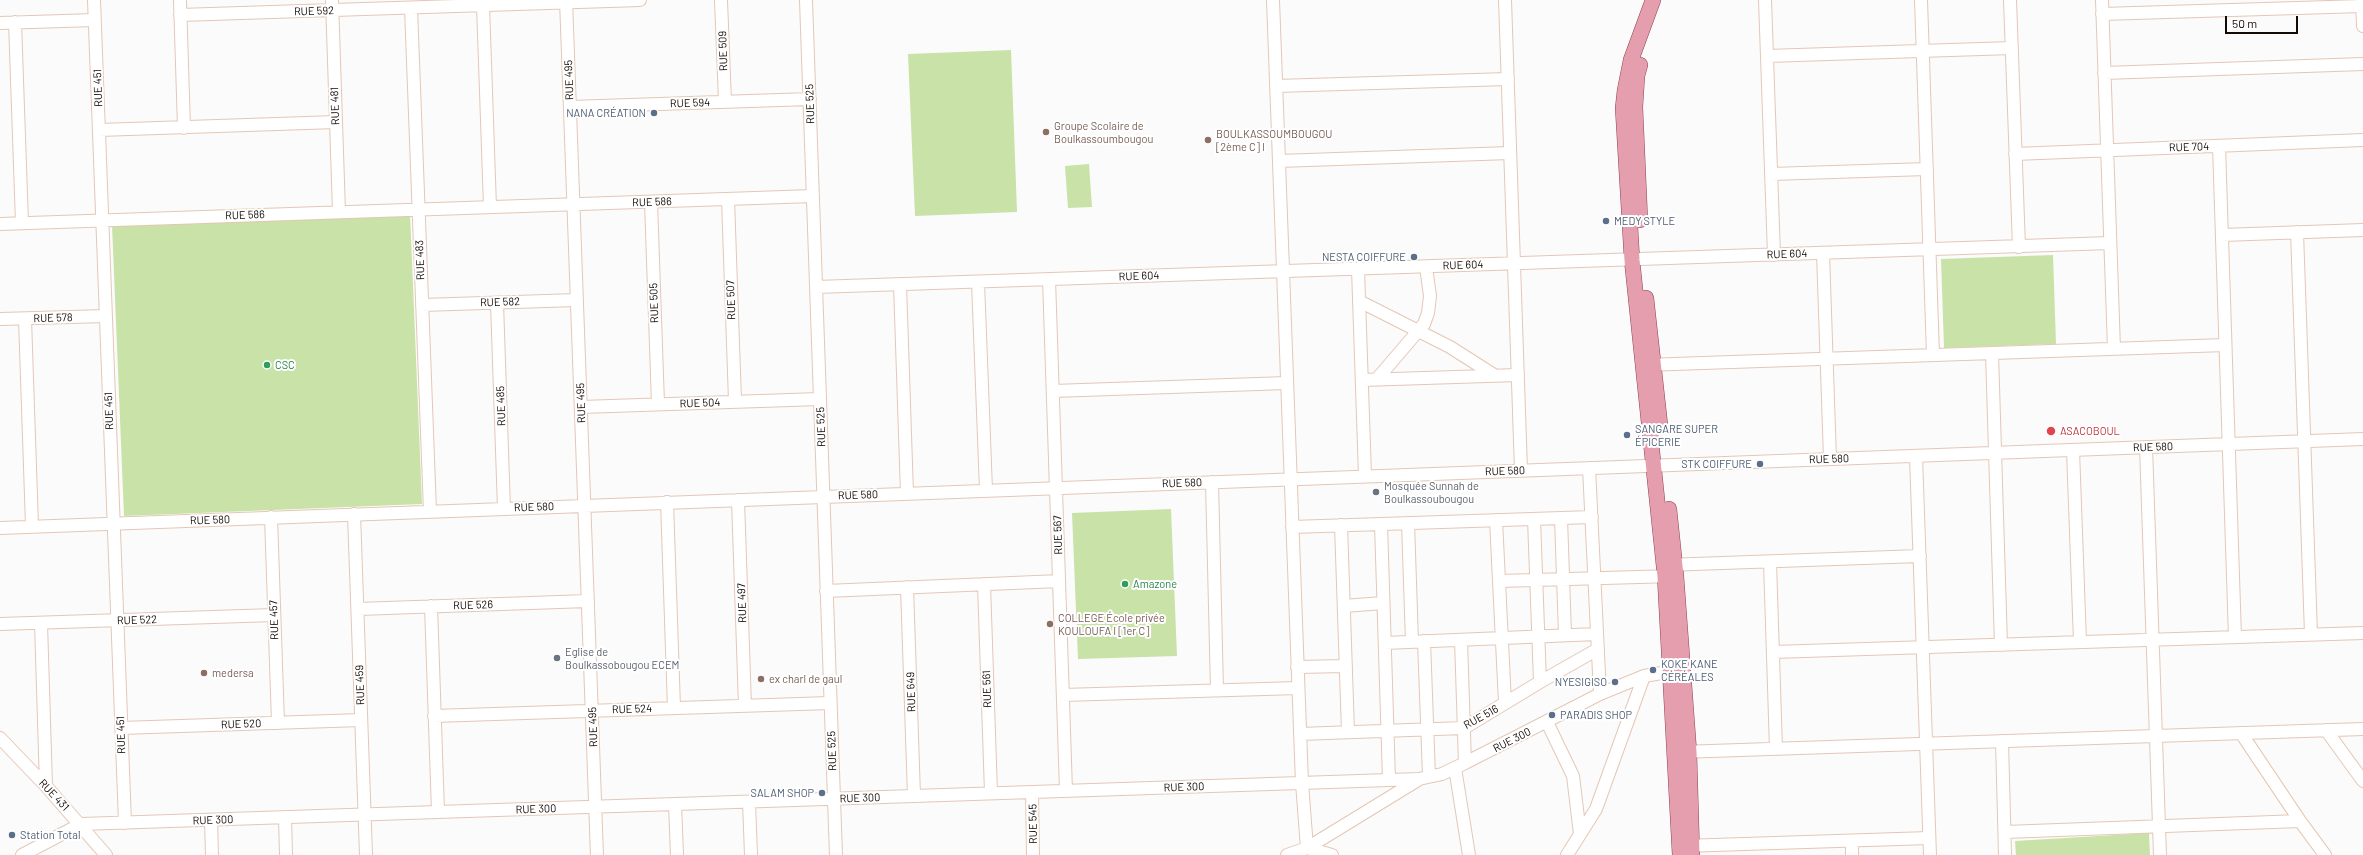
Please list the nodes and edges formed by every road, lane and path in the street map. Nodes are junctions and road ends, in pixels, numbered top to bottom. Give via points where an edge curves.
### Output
1 (94, 0) edge
2 (180, 0) edge
3 (640, 0) edge
4 (721, 0) edge
5 (806, 0) edge
6 (1273, 0) edge
7 (1505, 0) edge
8 (1653, 0) edge
9 (1663, 0) edge
10 (1765, 0) edge
11 (1921, 0) edge
12 (2010, 0) edge
13 (2102, 0) edge
14 (566, 1) edge
15 (2362, 3) edge
16 (332, 5) edge
17 (483, 5) junction
18 (411, 8) junction
19 (2102, 14) junction
20 (180, 16) junction
21 (95, 20) junction
22 (15, 22) junction
23 (0, 23) edge
24 (2363, 26) edge
25 (2012, 48) junction
26 (1923, 51) junction
27 (1767, 56) junction
28 (2363, 64) edge
29 (2104, 73) junction
30 (1508, 79) junction
31 (1276, 86) junction
32 (810, 99) junction
33 (724, 102) junction
34 (570, 107) junction
35 (336, 122) junction
36 (184, 128) junction
37 (99, 130) junction
38 (2363, 140) edge
39 (2219, 146) junction
40 (2107, 150) junction
41 (1510, 153) junction
42 (2016, 154) junction
43 (1279, 161) junction
44 (1927, 169) junction
45 (1771, 174) junction
46 (813, 196) junction
47 (728, 199) junction
48 (651, 202) junction
49 (573, 204) junction
50 (490, 207) junction
51 (419, 210) junction
52 (339, 212) junction
53 (102, 220) junction
54 (22, 223) junction
55 (0, 224) edge
56 (2363, 230) edge
57 (2297, 232) junction
58 (2222, 235) junction
59 (2110, 244) junction
60 (2019, 247) junction
61 (1930, 250) junction
62 (1823, 253) junction
63 (1774, 255) junction
64 (1637, 259) junction
65 (1514, 264) junction
66 (1426, 266) junction
67 (1358, 269) junction
68 (1283, 271) junction
69 (1049, 279) junction
70 (978, 282) junction
71 (900, 284) junction
72 (816, 287) junction
73 (577, 300) junction
74 (1359, 301) junction
75 (497, 302) junction
76 (422, 305) junction
77 (106, 316) junction
78 (25, 319) junction
79 (0, 320) edge
80 (1419, 330) junction
81 (2225, 346) junction
82 (2114, 349) junction
83 (1992, 353) junction
84 (1933, 355) junction
85 (1827, 359) junction
86 (1649, 365) junction
87 (1518, 374) junction
88 (1494, 375) junction
89 (1377, 379) junction
90 (1362, 380) junction
91 (1287, 383) junction
92 (1053, 391) junction
93 (820, 398) junction
94 (735, 401) junction
95 (658, 404) junction
96 (581, 407) junction
97 (2363, 439) edge
98 (2304, 441) junction
99 (2229, 444) junction
100 (2146, 447) junction
101 (2073, 450) junction
102 (1995, 452) junction
103 (1916, 456) junction
104 (1830, 459) junction
105 (1660, 465) junction
106 (1589, 468) junction
107 (1521, 470) junction
108 (1365, 476) junction
109 (1291, 479) junction
110 (1212, 482) junction
111 (1056, 488) junction
112 (986, 490) junction
113 (908, 494) junction
114 (823, 497) junction
115 (738, 500) junction
116 (667, 502) junction
117 (585, 506) junction
118 (504, 509) junction
119 (430, 511) junction
120 (354, 514) junction
121 (271, 517) junction
122 (1592, 517) junction
123 (1560, 518) junction
124 (1534, 519) junction
125 (1496, 520) junction
126 (114, 523) junction
127 (1408, 523) junction
128 (1381, 524) junction
129 (1341, 525) junction
130 (32, 526) junction
131 (1292, 527) junction
132 (0, 528) edge
133 (1920, 556) junction
134 (1770, 562) junction
135 (1670, 570) junction
136 (1594, 578) junction
137 (1563, 579) junction
138 (1536, 580) junction
139 (1059, 581) junction
140 (1500, 581) junction
141 (984, 584) junction
142 (907, 587) junction
143 (826, 591) junction
144 (588, 601) junction
145 (1383, 603) junction
146 (431, 606) junction
147 (1344, 606) junction
148 (358, 608) junction
149 (274, 615) junction
150 (117, 620) junction
151 (41, 623) junction
152 (0, 624) edge
153 (2363, 633) edge
154 (1598, 634) junction
155 (2311, 634) junction
156 (1564, 635) junction
157 (1538, 636) junction
158 (2235, 637) junction
159 (1503, 638) junction
160 (1461, 640) junction
161 (2153, 640) junction
162 (1412, 642) junction
163 (1424, 642) junction
164 (2080, 642) junction
165 (1385, 643) junction
166 (2001, 645) junction
167 (1923, 648) junction
168 (1598, 649) junction
169 (1773, 652) junction
170 (1346, 666) junction
171 (1298, 667) junction
172 (1677, 670) junction
173 (1644, 676) junction
174 (1540, 682) junction
175 (1298, 688) junction
176 (1217, 690) junction
177 (1600, 694) junction
178 (1063, 696) junction
179 (830, 703) junction
180 (1505, 703) junction
181 (745, 706) junction
182 (674, 708) junction
183 (592, 711) junction
184 (434, 716) junction
185 (362, 720) junction
186 (278, 722) junction
187 (1547, 722) junction
188 (121, 728) junction
189 (1464, 728) junction
190 (1427, 729) junction
191 (2363, 729) edge
192 (2326, 730) junction
193 (1388, 731) junction
194 (1348, 732) junction
195 (2241, 733) junction
196 (1300, 734) junction
197 (2156, 736) junction
198 (0, 738) edge
199 (2002, 741) junction
200 (1926, 744) junction
201 (1776, 749) junction
202 (1682, 752) junction
203 (1460, 766) junction
204 (1424, 777) junction
205 (1389, 780) junction
206 (2363, 781) edge
207 (1302, 783) junction
208 (46, 786) junction
209 (1066, 791) junction
210 (1032, 792) junction
211 (991, 793) junction
212 (914, 796) junction
213 (834, 799) junction
214 (749, 802) junction
215 (675, 804) junction
216 (596, 807) junction
217 (438, 812) junction
218 (365, 815) junction
219 (285, 817) junction
220 (211, 820) junction
221 (2300, 821) junction
222 (125, 823) junction
223 (81, 824) junction
224 (2159, 826) junction
225 (2005, 832) junction
226 (1580, 834) junction
227 (1930, 838) junction
228 (1852, 841) junction
229 (1307, 848) junction
230 (1774, 849) edge
231 (1686, 851) edge
232 (22, 855) edge
233 (106, 855) edge
234 (212, 855) edge
235 (286, 855) edge
236 (366, 855) edge
237 (597, 855) edge
238 (677, 855) edge
239 (751, 855) edge
240 (836, 855) edge
241 (1033, 855) edge
242 (1287, 855) edge
243 (1332, 855) edge
244 (1470, 855) edge
245 (1567, 855) edge
246 (1852, 855) edge
247 (1930, 855) edge
248 (2005, 855) edge
249 (2160, 855) edge
250 (2325, 855) edge

1 - 21 street, RUE 451
2 - 20 street
3 - 14 street, RUE 592
4 - 33 street, RUE 509
5 - 32 street, RUE 525
6 - 31 street
7 - 30 street
8 - 64 main road via 1631,60 1624,90 1623,108
9 - 64 main road via 1640,63 1636,91
10 - 27 street
11 - 26 street
12 - 25 street
13 - 19 street
14 - 17 street, RUE 592
14 - 34 street, RUE 495
15 - 19 street
15 - 24 street
16 - 18 street, RUE 592
16 - 20 street, RUE 592
16 - 35 street, RUE 481
17 - 18 street, RUE 592
17 - 50 street
18 - 51 street, RUE 483
19 - 29 street
20 - 36 street
21 - 22 street
21 - 37 street, RUE 451
22 - 23 street
22 - 54 street
25 - 26 street
25 - 42 street
26 - 27 street
26 - 44 street
27 - 45 street
28 - 29 street
29 - 40 street
30 - 31 street
30 - 41 street
31 - 43 street
32 - 33 street, RUE 594
32 - 46 street, RUE 525
33 - 34 street, RUE 594
34 - 49 street, RUE 495
35 - 36 street
35 - 52 street, RUE 481
36 - 37 street
37 - 53 street, RUE 451
38 - 39 street, RUE 704
39 - 40 street, RUE 704
39 - 58 street
40 - 42 street, RUE 704
40 - 59 street
41 - 43 street
41 - 65 street
42 - 60 street
43 - 68 street
44 - 45 street
44 - 61 street
45 - 63 street
46 - 47 street, RUE 586
46 - 72 street, RUE 525
47 - 48 street, RUE 586
47 - 94 street, RUE 507
48 - 49 street, RUE 586
48 - 95 street, RUE 505
49 - 50 street, RUE 586
49 - 73 street, RUE 495
50 - 51 street, RUE 586
51 - 52 street, RUE 586
51 - 76 street, RUE 483
52 - 53 street, RUE 586
53 - 54 street, RUE 586
53 - 77 street, RUE 451
54 - 55 street, RUE 586
56 - 57 street
57 - 58 street
57 - 98 street
58 - 81 street
59 - 60 street, RUE 604
59 - 82 street
60 - 61 street, RUE 604
61 - 62 street, RUE 604
61 - 84 street
62 - 63 street, RUE 604
62 - 85 street
63 - 64 street, RUE 604
64 - 65 street, RUE 604
64 - 86 main road
65 - 66 street, RUE 604
65 - 87 street
66 - 67 street, RUE 604
66 - 80 street via 1430,296 1428,313
67 - 68 street, RUE 604
67 - 74 street
68 - 69 street, RUE 604
68 - 91 street
69 - 70 street, RUE 604
69 - 92 street, RUE 567
70 - 71 street, RUE 604
70 - 112 street
71 - 72 street, RUE 604
71 - 113 street
72 - 93 street, RUE 525
73 - 75 street, RUE 582
73 - 96 street, RUE 495
74 - 80 street
74 - 90 street
75 - 76 street, RUE 582
75 - 118 street, RUE 485
76 - 119 street, RUE 483
77 - 78 street, RUE 578
77 - 126 street, RUE 451
78 - 79 street, RUE 578
78 - 130 street
80 - 88 street via 1472,359
80 - 89 street
81 - 82 street
81 - 99 street
82 - 83 street
83 - 84 street
83 - 102 street
84 - 85 street
85 - 86 street
85 - 104 street
86 - 105 main road
87 - 88 street
87 - 107 street
88 - 89 street
89 - 90 street
90 - 108 street
91 - 92 street
91 - 109 street
92 - 111 street, RUE 567
93 - 94 street, RUE 504
93 - 114 street, RUE 525
94 - 95 street, RUE 504
95 - 96 street, RUE 504
96 - 117 street, RUE 495
97 - 98 street, RUE 580
98 - 99 street, RUE 580
98 - 155 street
99 - 100 street, RUE 580
99 - 158 street
100 - 101 street, RUE 580
100 - 161 street
101 - 102 street, RUE 580
101 - 164 street
102 - 103 street, RUE 580
102 - 166 street
103 - 104 street, RUE 580
103 - 133 street
104 - 105 street, RUE 580
105 - 106 street, RUE 580
105 - 135 main road
106 - 107 street, RUE 580
106 - 122 street
107 - 108 street, RUE 580
108 - 109 street, RUE 580
109 - 110 street, RUE 580
109 - 131 street
110 - 111 street, RUE 580
110 - 176 street
111 - 112 street, RUE 580
111 - 139 street, RUE 567
112 - 113 street, RUE 580
113 - 114 street, RUE 580
114 - 115 street, RUE 580
114 - 143 street, RUE 525
115 - 116 street, RUE 580
115 - 181 street, RUE 497
116 - 117 street, RUE 580
116 - 182 street
117 - 118 street, RUE 580
117 - 144 street, RUE 495
118 - 119 street, RUE 580
119 - 120 street, RUE 580
120 - 121 street, RUE 580
120 - 148 street, RUE 459
121 - 126 street, RUE 580
121 - 149 street, RUE 457
122 - 123 street
122 - 136 street
123 - 124 street
123 - 137 street
124 - 125 street
124 - 138 street
125 - 127 street
125 - 140 street
126 - 130 street, RUE 580
126 - 150 street, RUE 451
127 - 128 street
127 - 162 street
128 - 129 street
128 - 145 street
129 - 131 street
129 - 147 street
130 - 132 street, RUE 580
131 - 171 street
133 - 134 street
133 - 167 street
134 - 135 street
134 - 169 street
135 - 136 street
135 - 172 main road
136 - 137 street
136 - 154 street
137 - 138 street
137 - 156 street
138 - 140 street
138 - 157 street
139 - 141 street
139 - 178 street, RUE 567
140 - 159 street
141 - 142 street
141 - 211 street, RUE 561
142 - 143 street
142 - 212 street, RUE 649
143 - 179 street, RUE 525
144 - 146 street, RUE 526
144 - 183 street, RUE 495
145 - 147 street
145 - 165 street
146 - 148 street, RUE 526
146 - 184 street
147 - 170 street
148 - 185 street, RUE 459
149 - 150 street, RUE 522
149 - 186 street, RUE 457
150 - 151 street, RUE 522
150 - 188 street, RUE 451
151 - 152 street, RUE 522
151 - 208 street
153 - 155 street
154 - 156 street
154 - 168 street
155 - 158 street
156 - 157 street
157 - 159 street
157 - 174 street
158 - 161 street
159 - 160 street
159 - 180 street
160 - 163 street
160 - 189 street
161 - 164 street
161 - 197 street
162 - 163 street
162 - 165 street
163 - 190 street
164 - 166 street
165 - 193 street
166 - 167 street
167 - 169 street
167 - 200 street
168 - 174 street, RUE 516
168 - 177 street
169 - 201 street
170 - 171 street
170 - 194 street
171 - 175 street
172 - 173 street, RUE 300
172 - 202 main road
173 - 177 street, RUE 300
173 - 226 street via 1596,810
174 - 180 street, RUE 516
175 - 176 street
175 - 196 street
176 - 178 street
177 - 187 street, RUE 300
178 - 209 street, RUE 567
179 - 181 street, RUE 524
179 - 213 street, RUE 525
180 - 189 street, RUE 516
181 - 182 street, RUE 524
182 - 183 street, RUE 524
183 - 184 street, RUE 524
183 - 216 street, RUE 495
184 - 217 street
185 - 186 street, RUE 520
185 - 218 street, RUE 459
186 - 188 street, RUE 520
187 - 203 street, RUE 300
187 - 226 street via 1573,776
188 - 222 street, RUE 451
189 - 190 street, RUE 516
189 - 203 street
190 - 193 street, RUE 516
190 - 204 street
191 - 192 street
192 - 195 street
192 - 206 street
193 - 194 street, RUE 516
193 - 205 street
194 - 196 street, RUE 516
195 - 197 street
195 - 221 street
196 - 207 street
197 - 199 street
197 - 224 street
198 - 208 street, RUE 431
199 - 200 street
199 - 225 street
200 - 201 street
200 - 227 street
201 - 202 street
202 - 231 main road
203 - 204 street, RUE 300
203 - 244 street
204 - 205 street, RUE 300
204 - 229 street
205 - 207 street, RUE 300
207 - 209 street, RUE 300
207 - 229 street
208 - 223 street, RUE 431
209 - 210 street, RUE 300
210 - 211 street, RUE 300
210 - 241 street, RUE 545
211 - 212 street, RUE 300
212 - 213 street, RUE 300
213 - 214 street, RUE 300
213 - 240 street, RUE 525
214 - 215 street, RUE 300
214 - 239 street
215 - 216 street, RUE 300
215 - 238 street
216 - 217 street, RUE 300
216 - 237 street, RUE 495
217 - 218 street, RUE 300
218 - 219 street, RUE 300
218 - 236 street, RUE 459
219 - 220 street, RUE 300
219 - 235 street
220 - 222 street, RUE 300
220 - 234 street
221 - 224 street
221 - 250 street
222 - 223 street, RUE 300
223 - 232 street, RUE 300
223 - 233 street, RUE 431
224 - 225 street
224 - 249 street
225 - 248 street
226 - 245 street
227 - 228 street
227 - 247 street
228 - 230 street
228 - 246 street
229 - 242 street
229 - 243 street
230 - 231 street

